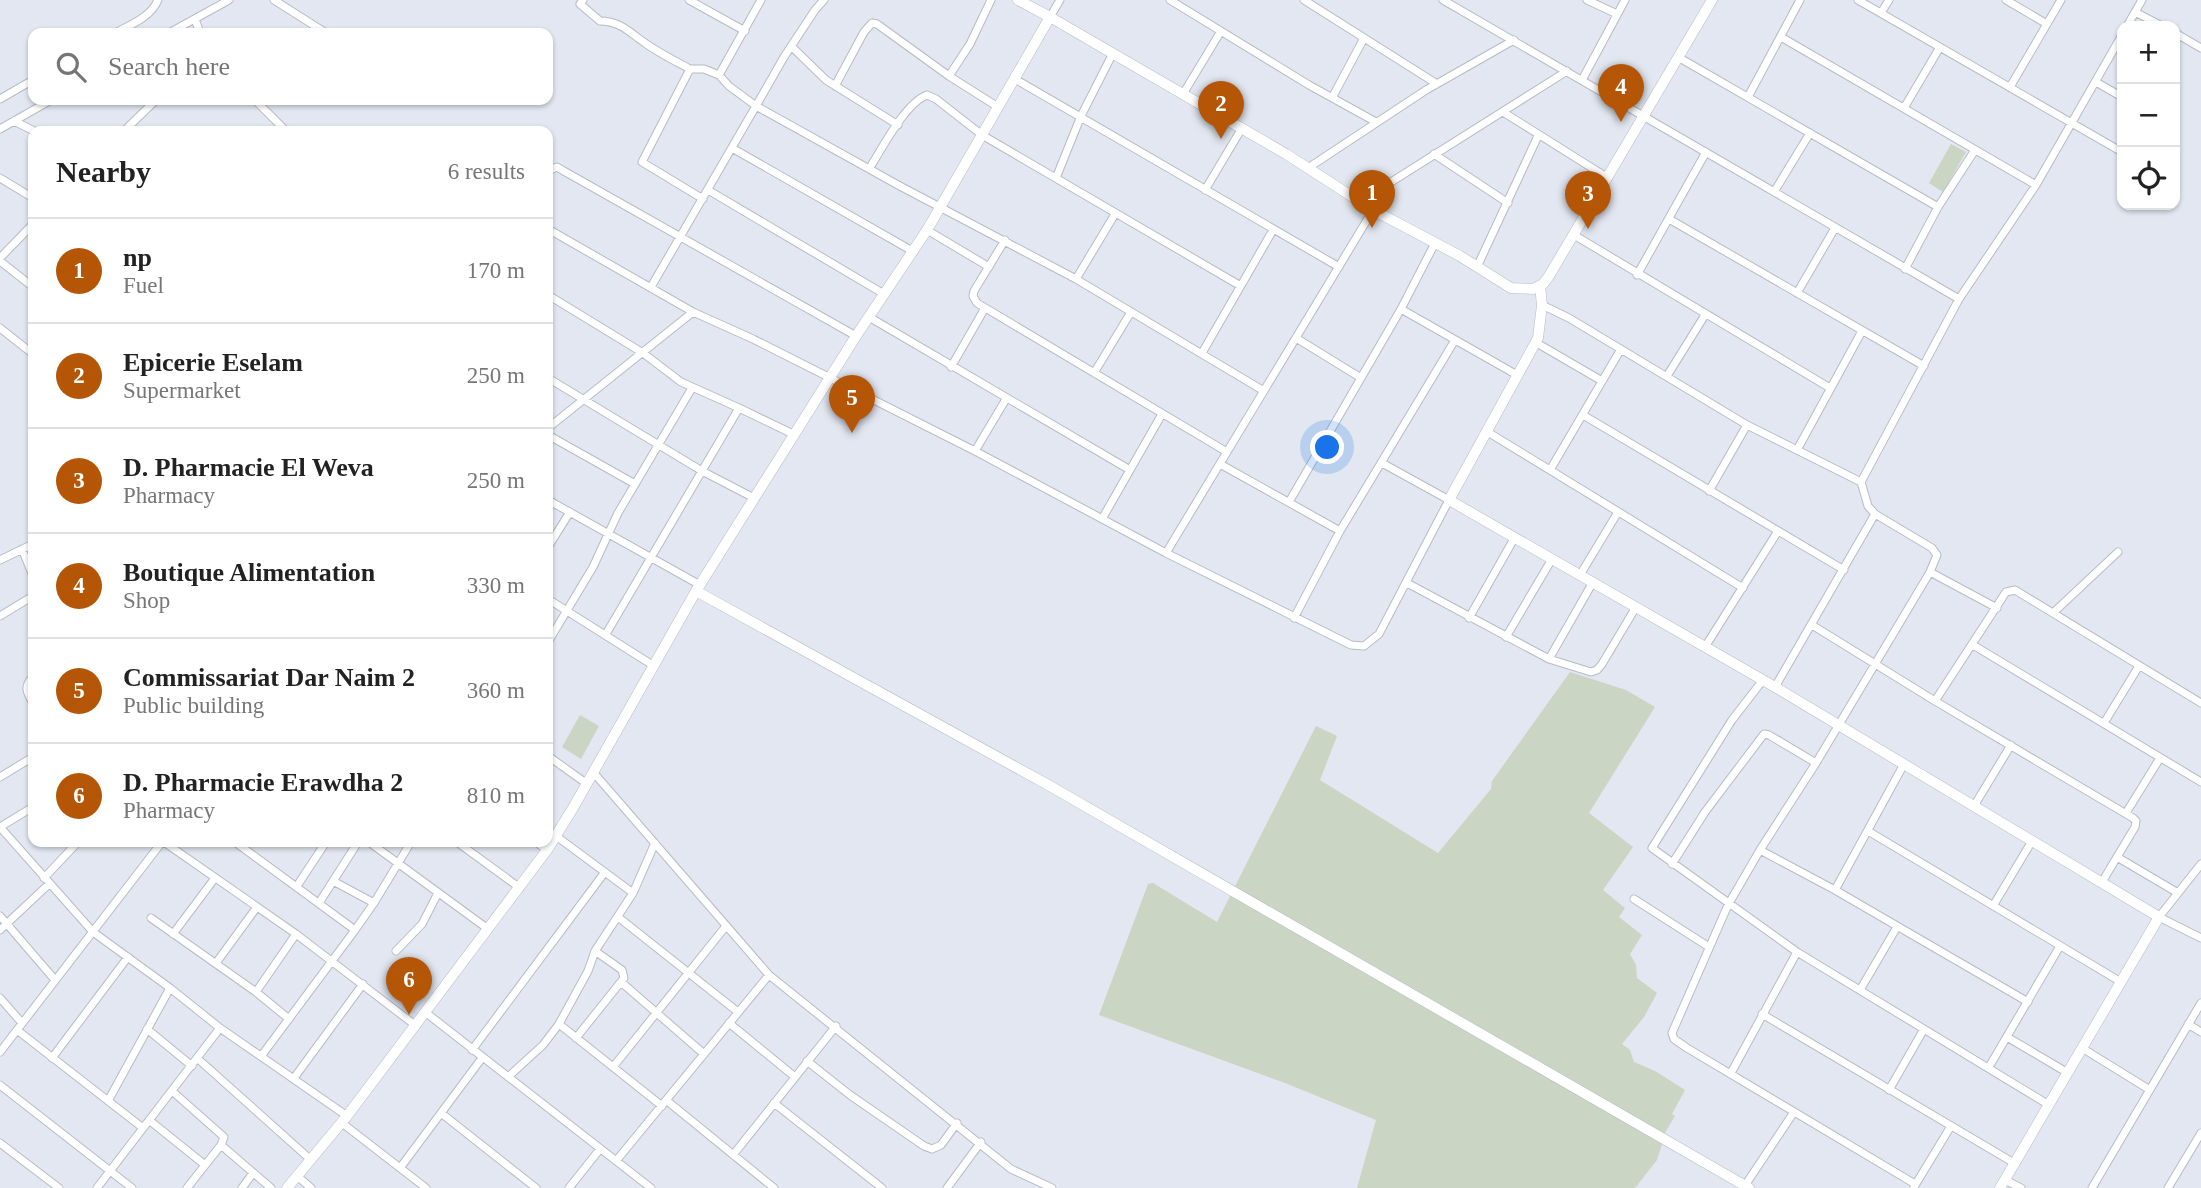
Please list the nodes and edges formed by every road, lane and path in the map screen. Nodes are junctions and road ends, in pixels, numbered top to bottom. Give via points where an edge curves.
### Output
1 (158, 0) edge
2 (229, 0) edge
3 (274, 0) edge
4 (689, 0) edge
5 (761, 0) edge
6 (824, 0) edge
7 (991, 0) edge
8 (1018, 0) edge
9 (1060, 0) edge
10 (1170, 0) edge
11 (1304, 0) edge
12 (1443, 0) edge
13 (1464, 0) edge
14 (1587, 0) edge
15 (1625, 0) edge
16 (1711, 0) edge
17 (1800, 0) edge
18 (1858, 0) edge
19 (1889, 0) edge
20 (2006, 0) edge
21 (2061, 0) edge
22 (2141, 0) edge
23 (579, 1) edge
24 (1314, 3) edge
25 (1460, 9) junction
26 (2135, 12) junction
27 (1881, 13) junction
28 (1616, 14) junction
29 (1050, 17) junction
30 (195, 19) junction
31 (2130, 21) edge
32 (2152, 21) edge
33 (2047, 24) junction
34 (124, 28) edge
35 (178, 28) edge
36 (198, 28) edge
37 (318, 28) edge
38 (745, 31) junction
39 (1221, 31) junction
40 (2180, 36) edge
41 (1781, 37) junction
42 (1364, 38) junction
43 (1514, 40) junction
44 (791, 46) junction
45 (1940, 47) junction
46 (2201, 48) edge
47 (2117, 51) edge
48 (1113, 53) junction
49 (1678, 57) junction
50 (690, 69) junction
51 (1567, 71) junction
52 (719, 75) junction
53 (949, 76) junction
54 (1015, 79) junction
55 (1582, 80) junction
56 (2096, 82) junction
57 (28, 83) edge
58 (1437, 84) junction
59 (835, 86) junction
60 (2010, 87) junction
61 (1183, 94) junction
62 (2117, 94) edge
63 (1748, 97) junction
64 (1332, 98) junction
65 (0, 99) edge
66 (42, 105) edge
67 (151, 105) edge
68 (260, 105) edge
69 (756, 106) junction
70 (998, 107) junction
71 (1904, 108) junction
72 (1503, 112) junction
73 (1644, 115) junction
74 (1081, 117) junction
75 (14, 121) junction
76 (1376, 122) junction
77 (2073, 123) junction
78 (898, 125) junction
79 (129, 126) edge
80 (281, 126) edge
81 (28, 128) edge
82 (1242, 128) junction
83 (0, 129) edge
84 (1810, 133) junction
85 (982, 135) junction
86 (1538, 136) junction
87 (732, 148) junction
88 (2117, 149) edge
89 (1975, 150) junction
90 (1706, 152) junction
91 (1434, 154) junction
92 (553, 168) edge
93 (1308, 168) junction
94 (869, 169) junction
95 (0, 178) edge
96 (1056, 178) junction
97 (1608, 178) junction
98 (2036, 185) junction
99 (708, 190) junction
100 (1205, 190) junction
101 (1774, 192) junction
102 (28, 195) edge
103 (703, 199) junction
104 (1361, 201) junction
105 (1508, 203) junction
106 (940, 206) junction
107 (1938, 207) junction
108 (1373, 209) junction
109 (1115, 214) junction
110 (1669, 219) junction
111 (1835, 228) junction
112 (28, 229) edge
113 (928, 230) junction
114 (1273, 230) junction
115 (553, 232) edge
116 (1574, 235) junction
117 (681, 237) junction
118 (1005, 240) junction
119 (1435, 243) junction
120 (914, 252) junction
121 (0, 259) edge
122 (989, 267) junction
123 (1339, 267) junction
124 (1477, 267) junction
125 (1905, 269) junction
126 (1637, 275) junction
127 (1076, 279) junction
128 (28, 284) edge
129 (1239, 285) junction
130 (1540, 286) junction
131 (651, 287) junction
132 (1797, 293) junction
133 (884, 294) junction
134 (553, 298) edge
135 (1959, 299) junction
136 (1542, 305) junction
137 (985, 308) junction
138 (1401, 309) junction
139 (693, 312) junction
140 (1131, 312) junction
141 (1705, 315) junction
142 (869, 317) junction
143 (0, 328) edge
144 (1861, 331) junction
145 (856, 336) junction
146 (1296, 338) junction
147 (1454, 340) junction
148 (1535, 342) junction
149 (1621, 349) junction
150 (28, 350) edge
151 (643, 353) junction
152 (1202, 353) junction
153 (951, 366) junction
154 (1924, 366) junction
155 (1094, 373) junction
156 (1517, 375) junction
157 (1667, 376) junction
158 (1361, 377) junction
159 (830, 378) junction
160 (1602, 381) junction
161 (553, 382) edge
162 (692, 388) junction
163 (1830, 388) junction
164 (1264, 391) junction
165 (583, 399) junction
166 (1006, 399) junction
167 (740, 408) junction
168 (1162, 414) junction
169 (1583, 415) junction
170 (553, 424) edge
171 (1747, 425) junction
172 (1486, 431) junction
173 (793, 434) junction
174 (553, 438) edge
175 (659, 444) junction
176 (1797, 450) junction
177 (975, 451) junction
178 (1227, 452) junction
179 (1382, 463) junction
180 (1220, 464) junction
181 (1130, 470) junction
182 (1550, 470) junction
183 (702, 471) junction
184 (1861, 482) junction
185 (635, 484) junction
186 (1709, 491) junction
187 (754, 498) junction
188 (1449, 500) junction
189 (1289, 502) junction
190 (553, 503) edge
191 (570, 512) junction
192 (1618, 512) junction
193 (1875, 514) junction
194 (1101, 519) junction
195 (1340, 531) junction
196 (1778, 531) junction
197 (609, 534) junction
198 (1515, 537) junction
199 (553, 539) edge
200 (28, 547) edge
201 (22, 550) junction
202 (2118, 552) dead end
203 (1166, 553) junction
204 (652, 558) junction
205 (1552, 559) junction
206 (0, 560) edge
207 (28, 564) edge
208 (1844, 570) junction
209 (1930, 572) junction
210 (1580, 575) junction
211 (1592, 582) junction
212 (1407, 583) junction
213 (698, 588) junction
214 (1743, 588) junction
215 (28, 599) edge
216 (553, 602) edge
217 (1636, 607) junction
218 (1997, 608) junction
219 (568, 611) junction
220 (2053, 613) junction
221 (0, 616) edge
222 (1294, 618) junction
223 (1469, 618) junction
224 (1812, 625) junction
225 (553, 634) edge
226 (606, 634) junction
227 (1506, 637) junction
228 (1973, 645) junction
229 (1705, 647) junction
230 (1549, 659) junction
231 (654, 666) junction
232 (1875, 666) junction
233 (2139, 666) junction
234 (1763, 680) junction
235 (1775, 687) junction
236 (1935, 701) junction
237 (2201, 703) edge
238 (2104, 723) junction
239 (1839, 726) junction
240 (2011, 745) junction
241 (2160, 758) junction
242 (28, 760) edge
243 (553, 760) edge
244 (1816, 763) junction
245 (1904, 764) junction
246 (593, 772) junction
247 (0, 777) edge
248 (2201, 782) edge
249 (586, 785) junction
250 (1974, 806) junction
251 (28, 810) edge
252 (2126, 813) junction
253 (0, 827) edge
254 (1868, 831) junction
255 (556, 836) junction
256 (553, 841) edge
257 (2032, 841) junction
258 (655, 843) junction
259 (74, 847) edge
260 (159, 847) edge
261 (170, 847) edge
262 (242, 847) edge
263 (323, 847) edge
264 (355, 847) edge
265 (376, 847) edge
266 (408, 847) edge
267 (464, 847) edge
268 (543, 847) edge
269 (549, 847) edge
270 (547, 850) junction
271 (1760, 850) junction
272 (2117, 856) junction
273 (397, 863) junction
274 (1672, 864) junction
275 (2201, 864) edge
276 (606, 873) junction
277 (215, 878) junction
278 (46, 881) junction
279 (333, 881) junction
280 (2102, 882) junction
281 (297, 886) junction
282 (520, 888) junction
283 (1835, 890) junction
284 (438, 893) junction
285 (633, 893) junction
286 (2178, 893) junction
287 (1634, 899) dead end
288 (319, 903) junction
289 (374, 903) junction
290 (1728, 905) junction
291 (1993, 906) junction
292 (257, 907) junction
293 (0, 916) edge
294 (2159, 916) junction
295 (618, 917) junction
296 (151, 918) dead end
297 (7, 924) junction
298 (726, 926) junction
299 (1896, 927) junction
300 (488, 929) junction
301 (0, 930) edge
302 (355, 930) junction
303 (93, 932) junction
304 (173, 934) junction
305 (296, 934) junction
306 (2201, 938) edge
307 (2060, 946) junction
308 (1709, 947) junction
309 (396, 951) dead end
310 (595, 951) junction
311 (1797, 952) junction
312 (128, 957) junction
313 (333, 961) junction
314 (216, 963) junction
315 (688, 973) junction
316 (769, 975) junction
317 (55, 980) junction
318 (621, 982) junction
319 (2121, 982) junction
320 (363, 984) junction
321 (170, 988) junction
322 (1860, 990) junction
323 (256, 992) junction
324 (0, 998) edge
325 (2028, 1002) junction
326 (2201, 1003) edge
327 (425, 1012) junction
328 (738, 1012) junction
329 (657, 1013) junction
330 (1762, 1014) junction
331 (289, 1018) junction
332 (729, 1023) junction
333 (559, 1024) junction
334 (2188, 1024) junction
335 (415, 1025) junction
336 (836, 1026) junction
337 (19, 1027) junction
338 (220, 1028) junction
339 (1924, 1029) junction
340 (147, 1030) junction
341 (2201, 1032) edge
342 (2007, 1037) junction
343 (576, 1038) junction
344 (2082, 1048) junction
345 (472, 1050) junction
346 (0, 1052) edge
347 (704, 1054) junction
348 (262, 1055) junction
349 (52, 1058) junction
350 (197, 1058) junction
351 (482, 1058) junction
352 (807, 1061) junction
353 (192, 1066) junction
354 (613, 1067) junction
355 (1989, 1067) junction
356 (1731, 1073) junction
357 (2067, 1073) junction
358 (508, 1077) junction
359 (795, 1077) junction
360 (294, 1078) junction
361 (0, 1085) edge
362 (1889, 1090) junction
363 (2150, 1090) junction
364 (172, 1091) junction
365 (108, 1101) junction
366 (664, 1103) junction
367 (774, 1103) junction
368 (2049, 1105) junction
369 (1794, 1112) junction
370 (441, 1113) junction
371 (149, 1120) junction
372 (344, 1120) junction
373 (957, 1123) junction
374 (1951, 1125) junction
375 (143, 1128) junction
376 (2201, 1133) edge
377 (981, 1142) junction
378 (0, 1143) edge
379 (221, 1144) junction
380 (600, 1149) junction
381 (733, 1155) junction
382 (311, 1160) junction
383 (616, 1161) junction
384 (2014, 1163) junction
385 (205, 1166) junction
386 (400, 1168) junction
387 (110, 1171) junction
388 (253, 1173) junction
389 (297, 1176) junction
390 (1030, 1179) junction
391 (2002, 1184) edge
392 (1914, 1186) edge
393 (1746, 1187) edge
394 (60, 1188) edge
395 (97, 1188) edge
396 (132, 1188) edge
397 (187, 1188) edge
398 (243, 1188) edge
399 (271, 1188) edge
400 (287, 1188) edge
401 (312, 1188) edge
402 (426, 1188) edge
403 (536, 1188) edge
404 (569, 1188) edge
405 (650, 1188) edge
406 (774, 1188) edge
407 (882, 1188) edge
408 (947, 1188) edge
409 (1027, 1188) edge
410 (1052, 1188) edge
411 (2021, 1188) edge
412 (2092, 1188) edge
413 (2168, 1188) edge

1 - 34 street via 145,16
2 - 30 street
3 - 37 street
4 - 38 street
5 - 38 street
6 - 44 street
7 - 53 street
8 - 29 street
9 - 29 street
10 - 39 street
11 - 24 street
12 - 25 street
13 - 25 street
14 - 28 street
15 - 28 street
16 - 49 street
17 - 41 street
18 - 27 street
19 - 27 street
20 - 33 street
21 - 33 street
22 - 26 street
23 - 50 street via 600,21 620,25
24 - 42 street
25 - 43 street
26 - 31 street
26 - 32 street
27 - 45 street
28 - 55 street
29 - 48 street
29 - 54 street
30 - 35 street
30 - 36 street
33 - 60 street
38 - 52 street
39 - 61 street
39 - 64 street
40 - 46 street
41 - 63 street
41 - 71 street
42 - 58 street
42 - 64 street
43 - 51 street
43 - 58 street
44 - 59 street
44 - 69 street
45 - 60 street
45 - 71 street
47 - 56 street
48 - 61 street
48 - 74 street
49 - 63 street
49 - 73 street
50 - 52 street
50 - 103 street via 642,162
51 - 55 street
51 - 72 street
52 - 69 street
53 - 59 street via 872,23
53 - 70 street
54 - 70 street
54 - 74 street
55 - 73 street
56 - 62 street
56 - 77 street
57 - 65 street
58 - 76 street
59 - 78 street
60 - 77 street
61 - 82 street
63 - 84 street
64 - 76 street
66 - 75 street
67 - 79 street
68 - 80 street
69 - 87 street
69 - 94 street
70 - 85 street
71 - 89 street
72 - 86 street
72 - 91 street
73 - 90 street
73 - 97 street
74 - 96 street
74 - 100 street
75 - 81 street
75 - 83 street
76 - 93 street
77 - 88 street
77 - 98 street
78 - 85 street via 927,95
78 - 94 street
82 - 93 street
82 - 100 street
84 - 101 street
84 - 107 street
85 - 96 street
85 - 106 street
86 - 97 street
86 - 105 street
87 - 99 street
87 - 120 street
89 - 98 street
89 - 107 street
90 - 101 street
90 - 110 street
91 - 104 street
91 - 105 street
92 - 117 street
93 - 104 street
94 - 106 street
95 - 102 street
96 - 109 street
97 - 116 street
98 - 135 street
99 - 103 street
99 - 133 street
100 - 114 street
101 - 111 street
103 - 117 street
104 - 108 street
105 - 124 street
106 - 113 street
106 - 118 street
107 - 125 street
108 - 119 street
108 - 123 street
109 - 127 street
109 - 129 street
110 - 126 street
110 - 132 street
111 - 125 street
111 - 132 street
112 - 121 street
113 - 120 street
113 - 122 street
114 - 123 street
114 - 129 street
115 - 131 street
116 - 126 street
116 - 130 street
117 - 131 street
117 - 145 street
118 - 122 street
118 - 127 street
119 - 124 street
119 - 138 street
120 - 133 street
121 - 128 street
122 - 137 street via 973,296
123 - 146 street
124 - 130 street via 1511,288
125 - 135 street
126 - 141 street
127 - 140 street
129 - 152 street
130 - 136 street
131 - 139 street
132 - 144 street
133 - 142 street
134 - 151 street
135 - 154 street
136 - 148 street
136 - 149 street
137 - 153 street
137 - 155 street
138 - 147 street
138 - 158 street
139 - 151 street
139 - 159 street
140 - 152 street
140 - 155 street
141 - 157 street
141 - 163 street
142 - 145 street
142 - 153 street
143 - 150 street
144 - 154 street
144 - 163 street
145 - 159 street
146 - 158 street
146 - 164 street
147 - 156 street
147 - 179 street
148 - 156 street
148 - 160 street
149 - 157 street
149 - 160 street
151 - 162 street
151 - 165 street
152 - 164 street
153 - 166 street
154 - 184 street
155 - 168 street
156 - 172 street
157 - 171 street
158 - 189 street
159 - 173 street
159 - 177 street
160 - 169 street
161 - 165 street
162 - 167 street
162 - 175 street
163 - 176 street
164 - 178 street
165 - 170 street
165 - 175 street
166 - 177 street
166 - 181 street
167 - 173 street
167 - 183 street
168 - 178 street
168 - 181 street
169 - 182 street
169 - 186 street
171 - 176 street
171 - 186 street
172 - 182 street
172 - 188 street
173 - 187 street
174 - 185 street
175 - 183 street
175 - 185 street
176 - 184 street
177 - 194 street
178 - 180 street
179 - 188 street
179 - 195 street
180 - 189 street
180 - 203 street
181 - 194 street
182 - 192 street
183 - 187 street
183 - 204 street
184 - 193 street
185 - 197 street
186 - 196 street
187 - 213 street
188 - 198 street
188 - 212 street
189 - 195 street
190 - 191 street
191 - 197 street
191 - 199 street
192 - 210 street
192 - 214 street
193 - 208 street
193 - 209 street via 1932,548 1937,555
194 - 203 street
195 - 222 street
196 - 208 street
196 - 214 street
197 - 204 street
197 - 219 street
198 - 205 street
198 - 223 street
200 - 201 street
201 - 206 street
201 - 207 street
202 - 220 street
203 - 222 street
204 - 213 street
204 - 226 street
205 - 210 street
205 - 227 street
208 - 224 street
209 - 218 street
209 - 232 street
210 - 211 street
211 - 217 street
211 - 230 street
212 - 222 street via 1379,634 1364,646 1351,645
212 - 223 street
213 - 231 street
213 - 393 street
214 - 229 street
215 - 221 street
216 - 219 street
217 - 229 street
217 - 230 street via 1597,670
218 - 220 street via 2006,592 2015,590
218 - 228 street
219 - 225 street
219 - 226 street
220 - 233 street
223 - 227 street
224 - 232 street
224 - 235 street
226 - 231 street
227 - 230 street
228 - 236 street
228 - 238 street
229 - 234 street
231 - 246 street
232 - 236 street
232 - 239 street
233 - 237 street
233 - 238 street
234 - 235 street
234 - 274 street via 1652,844
235 - 239 street
236 - 240 street
238 - 241 street
239 - 244 street
239 - 245 street
240 - 250 street
240 - 252 street
241 - 248 street
241 - 252 street
242 - 247 street
243 - 249 street
244 - 271 street
244 - 274 street via 1764,734
245 - 250 street
245 - 254 street
246 - 249 street
246 - 258 street
249 - 255 street
250 - 257 street
251 - 253 street
252 - 272 street via 2136,821 2135,827
253 - 278 street
254 - 283 street
254 - 291 street
255 - 256 street
255 - 276 street
257 - 280 street
257 - 291 street
258 - 285 street
258 - 298 street
259 - 278 street
260 - 303 street
261 - 277 street
262 - 281 street
263 - 281 street
264 - 279 street
265 - 273 street
266 - 273 street
267 - 282 street
268 - 270 street
269 - 270 street
270 - 282 street
271 - 283 street
271 - 290 street
272 - 280 street
272 - 286 street
273 - 284 street
273 - 289 street
274 - 290 street
275 - 286 street
276 - 285 street
276 - 345 street
277 - 292 street
277 - 304 street
278 - 297 street
278 - 303 street
279 - 288 street
279 - 289 street
280 - 294 street
281 - 288 street
282 - 300 street
283 - 299 street
284 - 300 street
284 - 309 street via 422,924
285 - 295 street
286 - 294 street
287 - 308 street
288 - 302 street
289 - 302 street
290 - 308 street
290 - 311 street
291 - 307 street
292 - 305 street
292 - 314 street
293 - 297 street
294 - 306 street
294 - 319 street
295 - 310 street
295 - 315 street
296 - 304 street
297 - 301 street
297 - 317 street
298 - 315 street
298 - 316 street
299 - 322 street
299 - 325 street
300 - 327 street
302 - 313 street
303 - 312 street
303 - 317 street
304 - 314 street
305 - 313 street
305 - 323 street
307 - 319 street
307 - 325 street
308 - 356 street via 1672,1033 1680,1044
310 - 318 street via 622,970
310 - 333 street
311 - 322 street
311 - 330 street
312 - 321 street
312 - 349 street
313 - 320 street
313 - 331 street
314 - 323 street
315 - 328 street
315 - 329 street
316 - 328 street
316 - 336 street
317 - 337 street
318 - 329 street
318 - 343 street
319 - 344 street
320 - 335 street
320 - 360 street
321 - 338 street
321 - 340 street
322 - 339 street
323 - 331 street
324 - 337 street
325 - 342 street
326 - 334 street
327 - 335 street
327 - 345 street
328 - 332 street
329 - 347 street
329 - 354 street
330 - 356 street
330 - 362 street
331 - 348 street
332 - 347 street
332 - 359 street
333 - 343 street
333 - 358 street
334 - 341 street
334 - 363 street
335 - 372 street
336 - 352 street
336 - 373 street
337 - 346 street
337 - 349 street
338 - 348 street
338 - 350 street
339 - 355 street
339 - 362 street
340 - 353 street
340 - 365 street
342 - 355 street
342 - 357 street
343 - 354 street
344 - 357 street
344 - 363 street
345 - 351 street
347 - 366 street
348 - 360 street
349 - 365 street
350 - 353 street
350 - 382 street
351 - 358 street
351 - 370 street
352 - 359 street
352 - 373 street via 924,1146 936,1149
353 - 364 street
354 - 366 street
355 - 368 street
356 - 369 street
357 - 368 street
358 - 380 street
359 - 367 street
360 - 372 street
361 - 387 street
362 - 374 street
363 - 412 street
364 - 371 street
364 - 379 street via 222,1134
365 - 375 street
366 - 381 street
366 - 383 street
367 - 381 street
367 - 407 street
368 - 384 street
369 - 392 street
369 - 393 street
370 - 386 street
370 - 403 street
371 - 375 street
371 - 385 street
372 - 382 street
372 - 386 street
373 - 377 street
374 - 384 street
374 - 392 street
375 - 387 street
376 - 413 street
377 - 390 street
377 - 408 street
378 - 394 street
379 - 385 street
379 - 388 street
380 - 383 street
380 - 404 street
381 - 406 street
382 - 389 street
383 - 405 street
384 - 391 street
385 - 397 street
386 - 402 street
387 - 395 street
387 - 396 street
388 - 398 street
388 - 399 street
389 - 400 street
389 - 401 street
390 - 409 street
390 - 410 street
391 - 411 street

